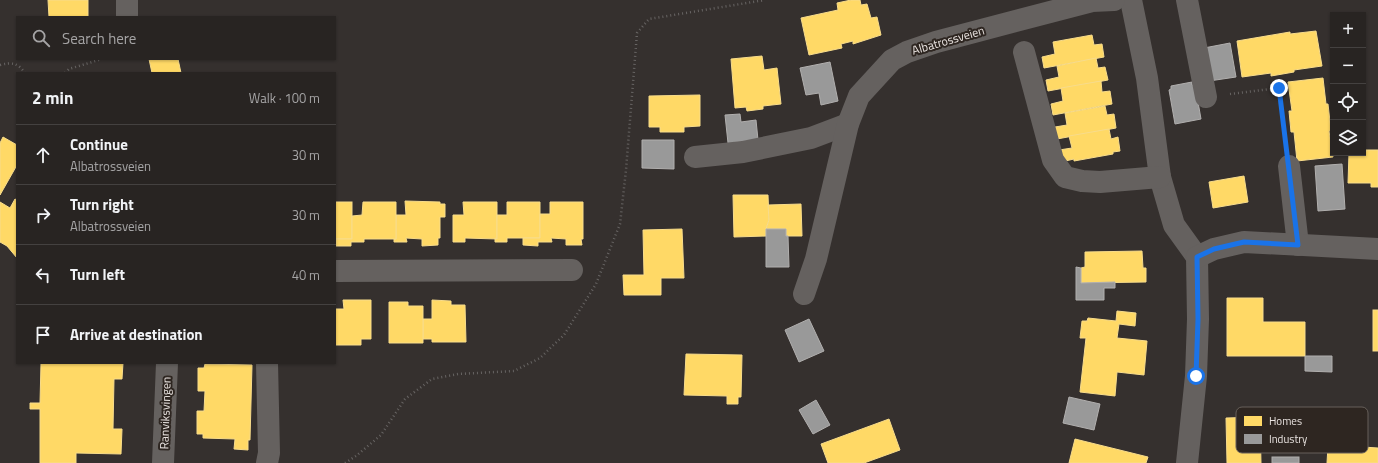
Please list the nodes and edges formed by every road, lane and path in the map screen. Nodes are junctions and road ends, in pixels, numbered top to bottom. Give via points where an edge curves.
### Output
1 (127, 0) edge
2 (765, 0) edge
3 (1114, 0) edge
4 (1131, 0) edge
5 (1187, 0) edge
6 (127, 16) edge
7 (1024, 52) dead end
8 (99, 60) edge
9 (0, 64) edge
10 (24, 72) edge
11 (66, 72) edge
12 (1206, 97) joint
13 (848, 124) junction
14 (695, 157) dead end
15 (1289, 166) joint
16 (1160, 177) junction
17 (1298, 245) junction
18 (1378, 249) edge
19 (1197, 257) junction
20 (572, 270) dead end
21 (336, 271) edge
22 (804, 294) dead end
23 (167, 364) edge
24 (267, 364) edge
25 (163, 463) edge
26 (267, 463) edge
27 (345, 463) edge
28 (1187, 463) edge

1 - 6 street
2 - 27 path via 649,19 637,33 620,224 596,284 564,335 540,358 514,371 458,374 432,379 405,399 381,435
3 - 13 street, Albatrossveien via 1092,1 907,52 892,60 859,96
4 - 16 street via 1147,78
5 - 12 street
7 - 16 street via 1053,160 1065,177 1100,182
8 - 11 path
9 - 10 path via 15,64
12 - 15 path via 1279,88
13 - 14 street via 811,138 743,152
13 - 22 street, Albatrossveien via 816,259
15 - 17 street
16 - 19 street via 1174,225
17 - 18 street
17 - 19 street via 1244,242 1214,249
19 - 28 street via 1196,376
20 - 21 street
23 - 25 street, Ranviksvingen
24 - 26 street

